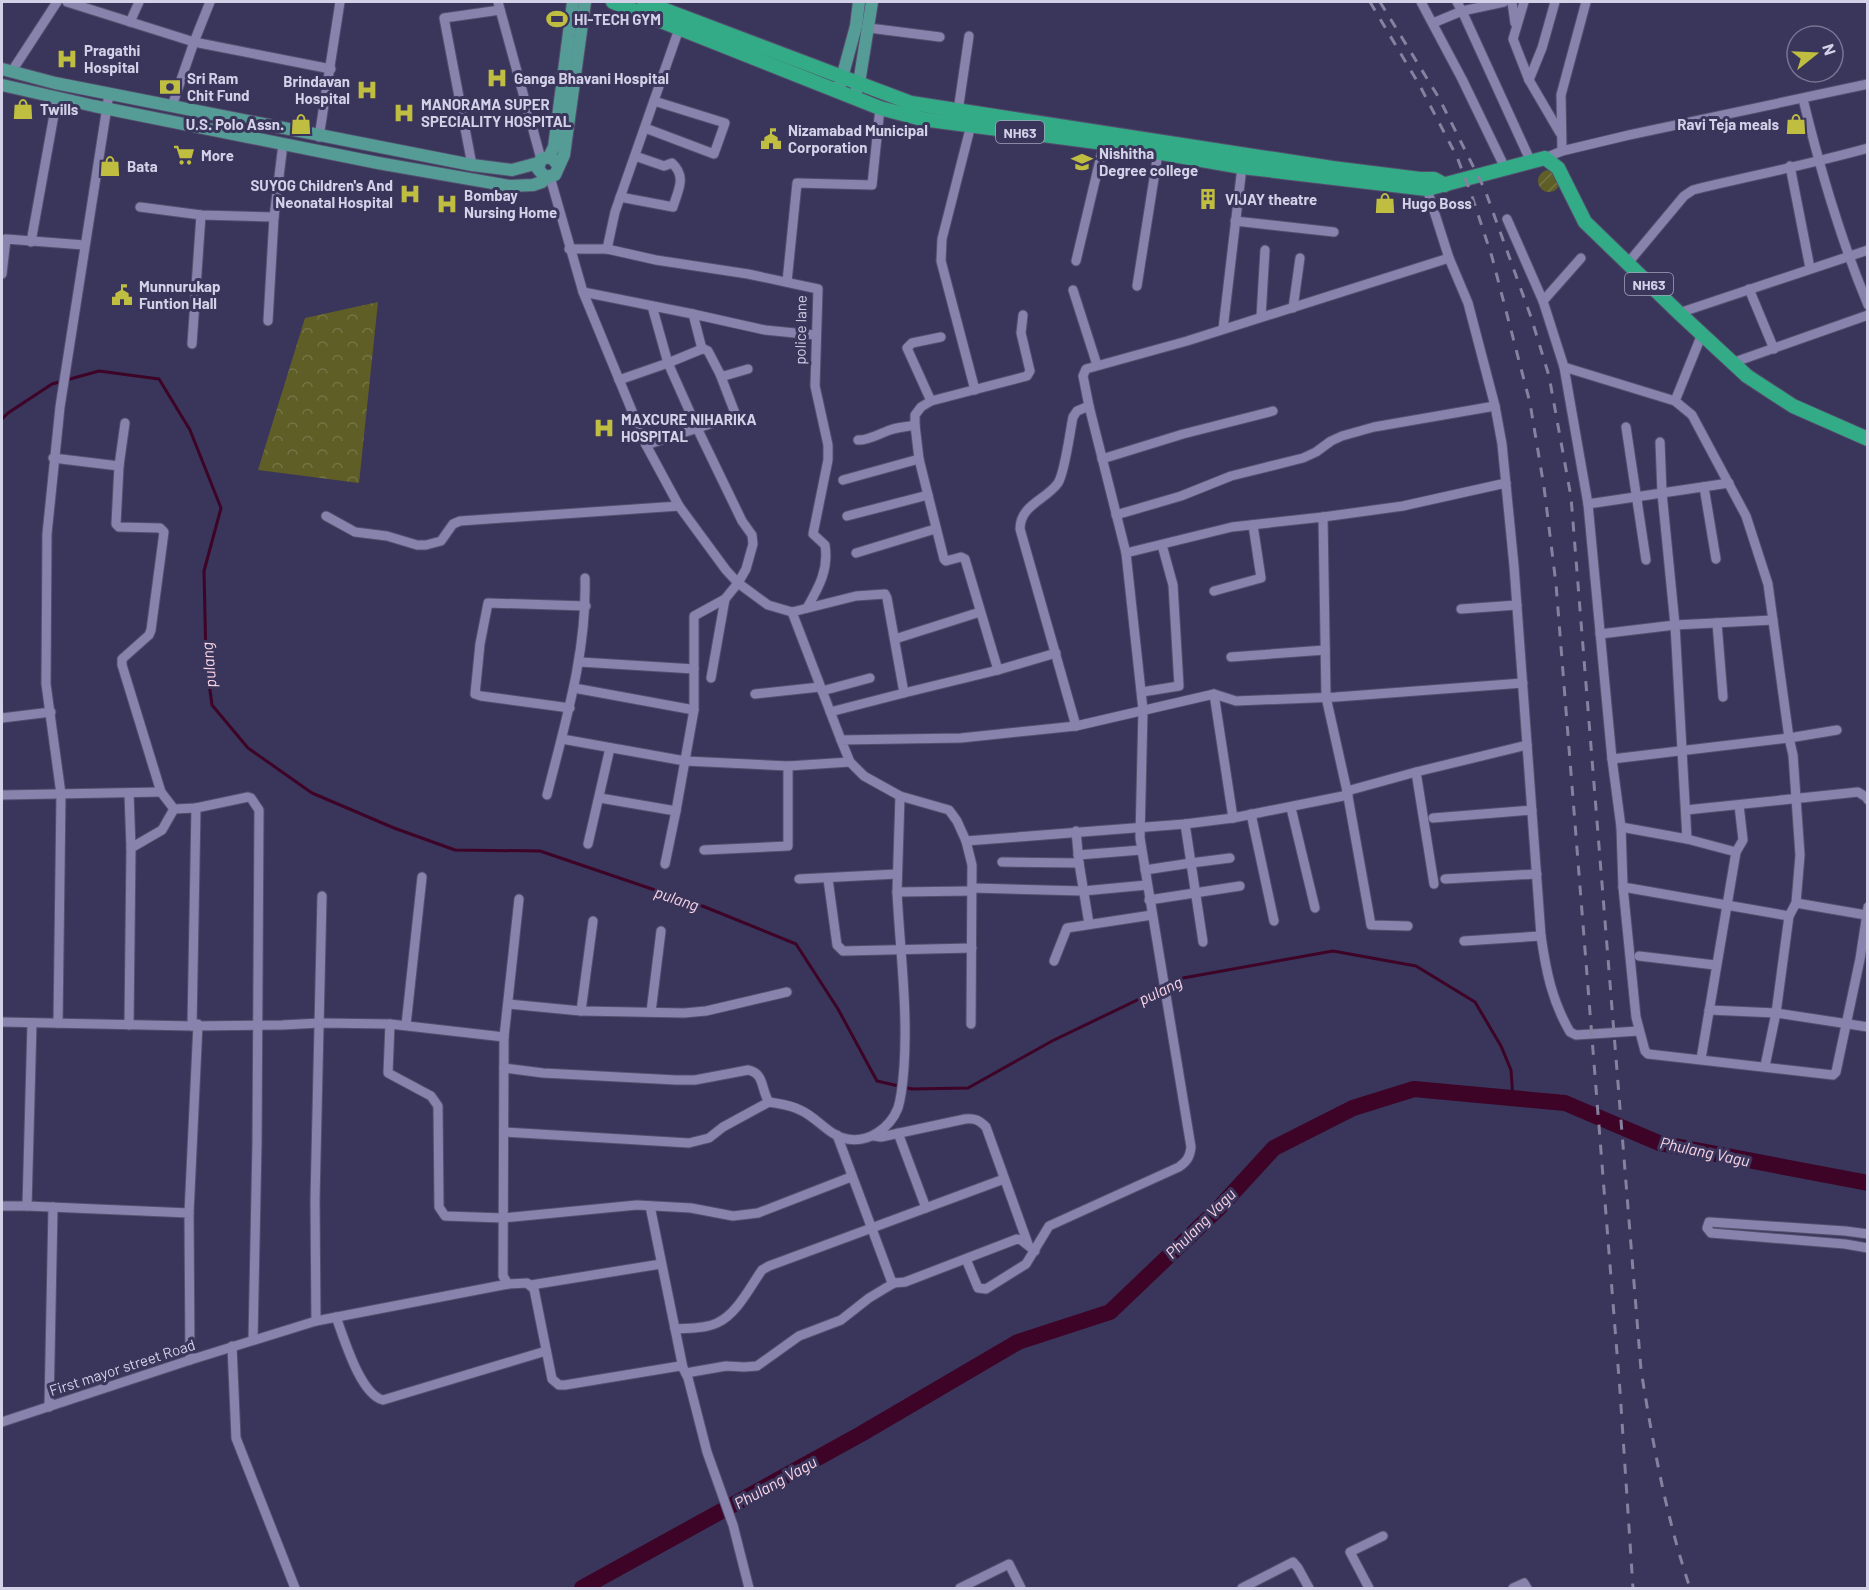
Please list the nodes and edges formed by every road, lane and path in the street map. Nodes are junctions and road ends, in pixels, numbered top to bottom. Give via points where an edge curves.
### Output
1 (57, 2) edge
2 (67, 2) edge
3 (139, 2) edge
4 (210, 2) edge
5 (340, 2) edge
6 (573, 2) edge
7 (585, 2) edge
8 (613, 2) edge
9 (644, 2) edge
10 (860, 2) edge
11 (872, 2) edge
12 (1421, 2) edge
13 (1457, 2) edge
14 (1504, 2) edge
15 (1512, 2) edge
16 (1524, 2) edge
17 (1556, 2) edge
18 (1586, 2) edge
19 (1477, 4) edge
20 (499, 6) edge
21 (1462, 11) junction
22 (130, 22) junction
23 (1433, 23) junction
24 (869, 28) junction
25 (1516, 28) junction
26 (679, 29) junction
27 (969, 36) dead end
28 (940, 37) dead end
29 (194, 42) junction
30 (331, 69) junction
31 (7, 70) edge
32 (842, 77) junction
33 (1529, 80) junction
34 (859, 83) junction
35 (1868, 84) edge
36 (2, 86) edge
37 (837, 92) junction
38 (109, 94) junction
39 (854, 97) junction
40 (57, 98) junction
41 (1803, 99) junction
42 (654, 101) junction
43 (172, 106) junction
44 (880, 108) junction
45 (105, 109) junction
46 (958, 111) junction
47 (971, 124) junction
48 (645, 128) junction
49 (1560, 134) junction
50 (319, 137) junction
51 (1104, 143) junction
52 (283, 144) junction
53 (1868, 148) edge
54 (1562, 151) junction
55 (1158, 153) junction
56 (635, 156) junction
57 (1538, 160) junction
58 (547, 161) junction
59 (1818, 162) junction
60 (472, 165) junction
61 (1790, 166) junction
62 (1242, 167) junction
63 (1504, 168) junction
64 (549, 177) junction
65 (1445, 185) junction
66 (1427, 189) junction
67 (620, 197) junction
68 (140, 207) dead end
69 (201, 215) junction
70 (274, 217) junction
71 (1507, 219) dead end
72 (1235, 221) junction
73 (1334, 232) dead end
74 (4, 239) edge
75 (31, 242) junction
76 (84, 245) junction
77 (569, 249) junction
78 (607, 249) junction
79 (1265, 250) dead end
80 (1868, 250) edge
81 (1847, 256) junction
82 (1300, 258) dead end
83 (1449, 258) junction
84 (1581, 258) dead end
85 (1076, 261) dead end
86 (1628, 263) junction
87 (1810, 268) junction
88 (2, 274) edge
89 (787, 282) junction
90 (1137, 286) dead end
91 (1749, 289) junction
92 (1073, 290) dead end
93 (583, 292) junction
94 (1543, 301) junction
95 (1868, 305) edge
96 (652, 306) junction
97 (1293, 308) junction
98 (693, 314) junction
99 (1678, 314) junction
100 (1023, 315) dead end
101 (1868, 315) edge
102 (1261, 317) junction
103 (268, 321) dead end
104 (1223, 329) junction
105 (1702, 334) junction
106 (816, 335) junction
107 (940, 337) dead end
108 (192, 344) dead end
109 (702, 348) junction
110 (1774, 348) junction
111 (668, 363) junction
112 (1732, 363) junction
113 (1097, 365) junction
114 (1564, 367) junction
115 (748, 369) dead end
116 (720, 374) junction
117 (619, 380) junction
118 (975, 390) junction
119 (1675, 400) junction
120 (930, 401) junction
121 (1089, 406) junction
122 (1495, 406) junction
123 (1273, 411) dead end
124 (125, 423) dead end
125 (915, 426) junction
126 (1626, 427) dead end
127 (697, 428) junction
128 (1868, 439) edge
129 (858, 440) dead end
130 (1660, 442) dead end
131 (646, 445) junction
132 (53, 458) junction
133 (919, 459) junction
134 (1102, 459) junction
135 (119, 466) junction
136 (843, 480) dead end
137 (1506, 483) junction
138 (1730, 483) junction
139 (1704, 487) junction
140 (1662, 493) junction
141 (928, 495) junction
142 (1637, 497) junction
143 (1588, 504) junction
144 (679, 506) junction
145 (1116, 515) junction
146 (326, 516) dead end
147 (847, 516) dead end
148 (1323, 517) junction
149 (1253, 525) junction
150 (935, 529) junction
151 (1162, 545) junction
152 (856, 553) dead end
153 (1126, 553) junction
154 (1716, 559) dead end
155 (1646, 560) dead end
156 (585, 579) dead end
157 (738, 583) junction
158 (1214, 591) dead end
159 (725, 599) junction
160 (1517, 605) junction
161 (586, 606) junction
162 (807, 608) junction
163 (1461, 609) dead end
164 (792, 612) junction
165 (980, 612) junction
166 (1773, 620) junction
167 (1717, 623) junction
168 (1675, 626) junction
169 (1600, 634) junction
170 (895, 639) junction
171 (1325, 650) junction
172 (1056, 653) junction
173 (1231, 657) dead end
174 (580, 662) junction
175 (694, 669) junction
176 (998, 670) junction
177 (711, 678) dead end
178 (870, 678) dead end
179 (1523, 683) junction
180 (574, 688) junction
181 (821, 689) junction
182 (1142, 692) junction
183 (904, 693) junction
184 (755, 694) dead end
185 (1215, 694) junction
186 (1326, 697) junction
187 (1723, 697) dead end
188 (570, 708) junction
189 (694, 710) junction
190 (1143, 710) junction
191 (51, 712) junction
192 (830, 712) junction
193 (2, 718) edge
194 (1076, 726) junction
195 (1837, 730) dead end
196 (1789, 738) junction
197 (562, 739) junction
198 (841, 740) junction
199 (1527, 744) junction
200 (610, 748) junction
201 (1682, 750) junction
202 (1612, 759) junction
203 (685, 761) junction
204 (849, 762) junction
205 (788, 766) junction
206 (1416, 772) junction
207 (161, 792) junction
208 (129, 793) junction
209 (1348, 793) junction
210 (61, 794) junction
211 (2, 795) edge
212 (547, 795) dead end
213 (900, 796) junction
214 (600, 798) junction
215 (1797, 799) junction
216 (1868, 800) edge
217 (1739, 805) junction
218 (196, 808) junction
219 (1291, 808) junction
220 (174, 809) junction
221 (1532, 810) junction
222 (1686, 810) junction
223 (676, 811) junction
224 (1251, 814) junction
225 (1233, 818) junction
226 (1432, 818) dead end
227 (1185, 824) junction
228 (1139, 826) junction
229 (1621, 827) junction
230 (1077, 831) junction
231 (1687, 839) junction
232 (966, 841) junction
233 (588, 844) dead end
234 (131, 848) junction
235 (704, 850) dead end
236 (1142, 850) junction
237 (1736, 852) junction
238 (1230, 858) dead end
239 (1078, 859) junction
240 (1002, 862) dead end
241 (1191, 863) junction
242 (665, 864) dead end
243 (1145, 870) junction
244 (897, 874) junction
245 (1537, 874) junction
246 (422, 877) dead end
247 (799, 879) dead end
248 (828, 879) junction
249 (1445, 879) dead end
250 (1434, 884) dead end
251 (1147, 885) junction
252 (1240, 886) dead end
253 (1623, 887) junction
254 (972, 889) junction
255 (1083, 891) junction
256 (897, 892) junction
257 (1195, 893) junction
258 (322, 896) dead end
259 (519, 899) dead end
260 (1149, 900) junction
261 (1796, 903) junction
262 (1726, 905) junction
263 (1315, 908) dead end
264 (1867, 911) edge
265 (1152, 915) junction
266 (1789, 916) junction
267 (593, 921) dead end
268 (1274, 921) dead end
269 (1089, 924) junction
270 (1408, 926) dead end
271 (662, 931) dead end
272 (1541, 936) junction
273 (1464, 941) dead end
274 (1203, 942) dead end
275 (972, 948) junction
276 (900, 949) junction
277 (1640, 956) dead end
278 (1864, 960) edge
279 (1054, 961) dead end
280 (1716, 965) junction
281 (788, 992) dead end
282 (508, 1004) junction
283 (1709, 1010) junction
284 (580, 1011) junction
285 (651, 1012) junction
286 (1776, 1013) junction
287 (2, 1022) edge
288 (32, 1023) junction
289 (58, 1023) junction
290 (320, 1023) junction
291 (1846, 1023) junction
292 (390, 1024) junction
293 (971, 1024) dead end
294 (129, 1025) junction
295 (195, 1025) junction
296 (259, 1025) junction
297 (406, 1025) junction
298 (1868, 1027) edge
299 (1639, 1031) junction
300 (504, 1037) junction
301 (1701, 1059) junction
302 (1765, 1066) junction
303 (504, 1068) junction
304 (769, 1102) junction
305 (504, 1132) junction
306 (898, 1133) junction
307 (837, 1135) junction
308 (872, 1136) junction
309 (851, 1177) junction
310 (1004, 1179) junction
311 (2, 1206) edge
312 (27, 1206) junction
313 (650, 1206) junction
314 (53, 1207) junction
315 (926, 1208) junction
316 (189, 1212) junction
317 (503, 1218) junction
318 (871, 1228) junction
319 (1868, 1234) edge
320 (1032, 1248) junction
321 (1868, 1248) edge
322 (966, 1258) junction
323 (661, 1264) junction
324 (894, 1283) junction
325 (508, 1284) junction
326 (531, 1285) junction
327 (336, 1317) junction
328 (316, 1321) junction
329 (675, 1329) junction
330 (253, 1340) junction
331 (232, 1346) junction
332 (546, 1351) junction
333 (190, 1360) junction
334 (685, 1371) junction
335 (49, 1407) junction
336 (2, 1422) edge
337 (1383, 1536) dead end
338 (296, 1588) edge
339 (749, 1588) edge
340 (960, 1588) edge
341 (1021, 1588) edge
342 (1242, 1588) edge
343 (1309, 1588) edge
344 (1369, 1588) edge
345 (1513, 1588) edge
346 (1527, 1588) edge

1 - 31 street
2 - 22 street
3 - 22 street
4 - 29 street
5 - 30 street
6 - 58 main road via 554,147
7 - 58 main road via 564,155
8 - 26 highway, NH63
9 - 32 highway, NH63
10 - 32 main road
11 - 24 main road
12 - 23 street
13 - 21 street
14 - 19 street
15 - 25 street
16 - 25 street
17 - 33 street
18 - 49 street via 1561,95
19 - 21 street
20 - 58 street
20 - 60 street via 444,18
21 - 23 street
21 - 57 street
22 - 29 street
23 - 63 street
24 - 28 street
24 - 34 main road
25 - 33 street via 1513,39
26 - 37 highway, NH63
26 - 42 street
27 - 46 street
29 - 30 street
29 - 43 street
30 - 50 street
31 - 38 main road
32 - 34 highway, NH63
32 - 37 main road
33 - 49 street
34 - 39 main road
34 - 46 highway, NH63 via 911,103
35 - 41 street
36 - 40 main road
37 - 39 highway, NH63
38 - 43 main road
38 - 45 street
39 - 44 highway, NH63
40 - 45 main road
40 - 75 street
41 - 54 street
41 - 59 street
42 - 48 street
42 - 48 street via 725,123 714,154
43 - 50 main road
44 - 47 highway, NH63
44 - 89 street via 872,185 797,183
45 - 52 main road
45 - 76 street
46 - 65 highway, NH63 via 1332,168 1434,179
47 - 51 highway, NH63
47 - 118 street via 942,239 941,261
48 - 56 street
49 - 54 street
50 - 60 main road
51 - 55 highway, NH63
51 - 85 street
52 - 64 main road via 510,186 533,185
52 - 70 street
53 - 59 street
54 - 57 street
55 - 62 highway, NH63
55 - 90 street
56 - 67 street
56 - 67 street via 664,166 672,163 679,169 682,178 673,207
57 - 63 highway, NH63
57 - 86 highway, NH63 via 1558,168 1585,222
58 - 60 main road via 512,170
58 - 64 main road via 558,170
58 - 64 main road via 538,169
59 - 61 street
59 - 81 street
61 - 86 street via 1694,190 1684,196
61 - 87 street
62 - 66 highway, NH63
62 - 72 street
63 - 65 highway, NH63
64 - 77 street
65 - 66 highway, NH63
66 - 83 street
67 - 78 street
68 - 69 street
69 - 70 street
69 - 108 street
70 - 103 street
71 - 94 street
72 - 73 street
72 - 104 street
74 - 75 street
74 - 88 street
75 - 76 street
76 - 132 street
77 - 78 street, police lane
77 - 93 street
78 - 89 street, police lane
79 - 102 street
80 - 81 street
81 - 87 street
81 - 95 street
82 - 97 street
83 - 97 street
83 - 122 street via 1468,303
84 - 94 street
86 - 99 highway, NH63
87 - 91 street
89 - 106 street, police lane via 818,289
91 - 99 street
91 - 110 street
92 - 113 street
93 - 96 street
93 - 117 street
94 - 114 street
96 - 98 street
96 - 111 street
97 - 102 street
98 - 106 street via 765,330
98 - 109 street
99 - 105 highway, NH63
100 - 118 street via 1021,333 1029,374
101 - 110 street
102 - 104 street
104 - 113 street
105 - 112 highway, NH63
105 - 119 street
106 - 162 street, police lane via 815,386 828,460 813,534 825,545 827,564
107 - 120 street via 912,343 907,348
109 - 111 street
109 - 116 street via 708,351
110 - 112 street
111 - 117 street
111 - 127 street
112 - 128 highway, NH63 via 1793,406
113 - 121 street via 1084,372
114 - 119 street
114 - 143 street
115 - 116 street via 727,376
116 - 127 street via 735,412 731,417
117 - 131 street
118 - 120 street
119 - 138 street via 1692,415
120 - 125 street via 915,415
121 - 134 street
121 - 172 street via 1073,417 1059,482 1024,513 1020,524
122 - 137 street
122 - 145 street via 1342,436 1303,458 1230,476 1181,496
123 - 134 street
124 - 135 street
125 - 129 street
125 - 133 street
126 - 142 street
127 - 131 street
127 - 157 street via 752,535 746,569
130 - 140 street
131 - 144 street
132 - 135 street
132 - 191 street via 47,545 46,684
133 - 136 street
133 - 141 street
134 - 145 street
135 - 207 street via 116,524 160,528 164,532 151,630 122,664
137 - 148 street via 1403,506
137 - 160 street
138 - 139 street
138 - 166 street via 1754,538 1768,584
139 - 140 street
139 - 154 street
140 - 142 street
140 - 168 street
141 - 147 street
141 - 150 street
142 - 143 street
142 - 155 street
143 - 169 street
144 - 146 street via 460,521 453,524 441,541 426,545 355,532
144 - 157 street
145 - 153 street
148 - 149 street
148 - 171 street
149 - 151 street
149 - 158 street via 1261,578
150 - 152 street
150 - 165 street via 945,560 964,559
151 - 153 street
151 - 182 street via 1173,585 1179,686
153 - 182 street
156 - 161 street
157 - 159 street
157 - 164 street via 768,605
159 - 175 street via 694,616
159 - 177 street
160 - 163 street
160 - 179 street
161 - 174 street
161 - 188 street via 488,603 480,644 475,694
162 - 164 street
162 - 170 street via 856,596 885,594
164 - 181 street
165 - 170 street
165 - 176 street
166 - 167 street
166 - 196 street
167 - 168 street
167 - 187 street
168 - 169 street
168 - 201 street
169 - 202 street
170 - 183 street
171 - 173 street
171 - 186 street
172 - 176 street
172 - 194 street
174 - 175 street
174 - 180 street
175 - 189 street
176 - 183 street
178 - 181 street
179 - 186 street
179 - 199 street
180 - 188 street
180 - 189 street
181 - 184 street
181 - 192 street
182 - 190 street
183 - 192 street
185 - 186 street via 1236,701
185 - 190 street
185 - 225 street
186 - 209 street
188 - 197 street
189 - 203 street
190 - 194 street
190 - 228 street
191 - 193 street
191 - 210 street
192 - 198 street
194 - 198 street via 961,738
195 - 196 street
196 - 201 street
196 - 215 street
197 - 200 street
197 - 212 street
198 - 204 street
199 - 206 street
199 - 221 street
200 - 203 street
200 - 214 street
201 - 202 street
201 - 222 street
202 - 229 street
203 - 205 street
203 - 223 street
204 - 205 street
204 - 213 street via 864,776
205 - 235 street via 788,846
206 - 209 street
206 - 250 street
207 - 208 street
207 - 220 street
208 - 210 street
208 - 234 street
209 - 219 street
209 - 270 street via 1371,925
210 - 211 street
210 - 289 street
213 - 232 street via 949,810
213 - 244 street
214 - 223 street
214 - 233 street
215 - 216 street via 1858,792
215 - 217 street
215 - 261 street via 1800,855
217 - 222 street
217 - 237 street via 1743,840
218 - 220 street
218 - 295 street
218 - 296 street via 248,796 258,810
219 - 224 street
219 - 263 street
220 - 234 street via 162,830
221 - 226 street
221 - 245 street
222 - 231 street
223 - 242 street
224 - 225 street
224 - 268 street
225 - 227 street
227 - 228 street
227 - 241 street
228 - 230 street
228 - 236 street
229 - 231 street
229 - 253 street
230 - 232 street
230 - 239 street
231 - 237 street
232 - 254 street
234 - 294 street
236 - 239 street
236 - 243 street
237 - 262 street
238 - 241 street
239 - 240 street
239 - 255 street
241 - 243 street
241 - 257 street
243 - 251 street
244 - 248 street
244 - 256 street
245 - 249 street
245 - 272 street
246 - 297 street
247 - 248 street
248 - 276 street via 839,949
251 - 255 street
251 - 260 street
252 - 257 street
253 - 262 street
253 - 299 street
254 - 255 street
254 - 256 street
254 - 275 street
255 - 269 street
256 - 276 street
257 - 260 street
257 - 274 street
258 - 290 street
259 - 282 street
260 - 265 street
261 - 264 street
261 - 266 street
262 - 266 street
262 - 280 street
264 - 278 street
265 - 269 street
265 - 320 street via 1191,1155 1179,1167 1049,1226
266 - 286 street
267 - 284 street
269 - 279 street via 1067,928
271 - 285 street
272 - 273 street
272 - 299 street via 1552,996 1570,1032 1576,1035
275 - 276 street
275 - 293 street
276 - 308 street via 906,1038 903,1080 890,1123
277 - 280 street
278 - 291 street
280 - 283 street
281 - 285 street via 706,1011
282 - 284 street
282 - 300 street
283 - 286 street
283 - 301 street
284 - 285 street
286 - 291 street
286 - 302 street
287 - 288 street
288 - 289 street
288 - 312 street
289 - 294 street
290 - 292 street
290 - 296 street
290 - 328 street
291 - 298 street
291 - 302 street via 1835,1074
292 - 297 street
292 - 317 street via 388,1073 431,1096 438,1106 441,1211 450,1216
294 - 295 street
295 - 296 street
295 - 316 street
296 - 330 street
297 - 300 street
299 - 301 street via 1648,1053
300 - 303 street
301 - 302 street
303 - 304 street via 676,1080 748,1070 760,1076
303 - 305 street
304 - 305 street via 709,1138 689,1143
304 - 307 street via 802,1110
305 - 317 street
306 - 308 street
306 - 310 street via 965,1119 980,1120
306 - 315 street
307 - 308 street via 847,1139
307 - 309 street
309 - 313 street via 747,1215
309 - 318 street
310 - 315 street
310 - 320 street
311 - 312 street
312 - 314 street
313 - 317 street
313 - 323 street
314 - 316 street
314 - 335 street
315 - 318 street
316 - 333 street
317 - 325 street via 503,1276
318 - 324 street
318 - 329 street via 762,1270 730,1314 718,1323
319 - 321 street via 1709,1222 1707,1228 1711,1233
320 - 322 street via 1017,1239
320 - 322 street via 1026,1264 986,1289 978,1288
322 - 324 street
323 - 326 street, First mayor street Road
323 - 329 street
324 - 334 street via 841,1320 798,1336 757,1366
325 - 326 street, First mayor street Road
325 - 327 street, First mayor street Road
326 - 332 street
327 - 328 street, First mayor street Road
327 - 332 street via 357,1370 372,1393 383,1400
328 - 330 street, First mayor street Road
329 - 334 street
330 - 331 street, First mayor street Road
331 - 333 street, First mayor street Road
331 - 338 street via 236,1438
332 - 334 street via 552,1379 559,1385 680,1366
333 - 335 street, First mayor street Road
334 - 339 street
335 - 336 street, First mayor street Road
337 - 344 street via 1350,1552
340 - 341 street via 1009,1564
342 - 343 street via 1293,1562
345 - 346 street via 1524,1583

